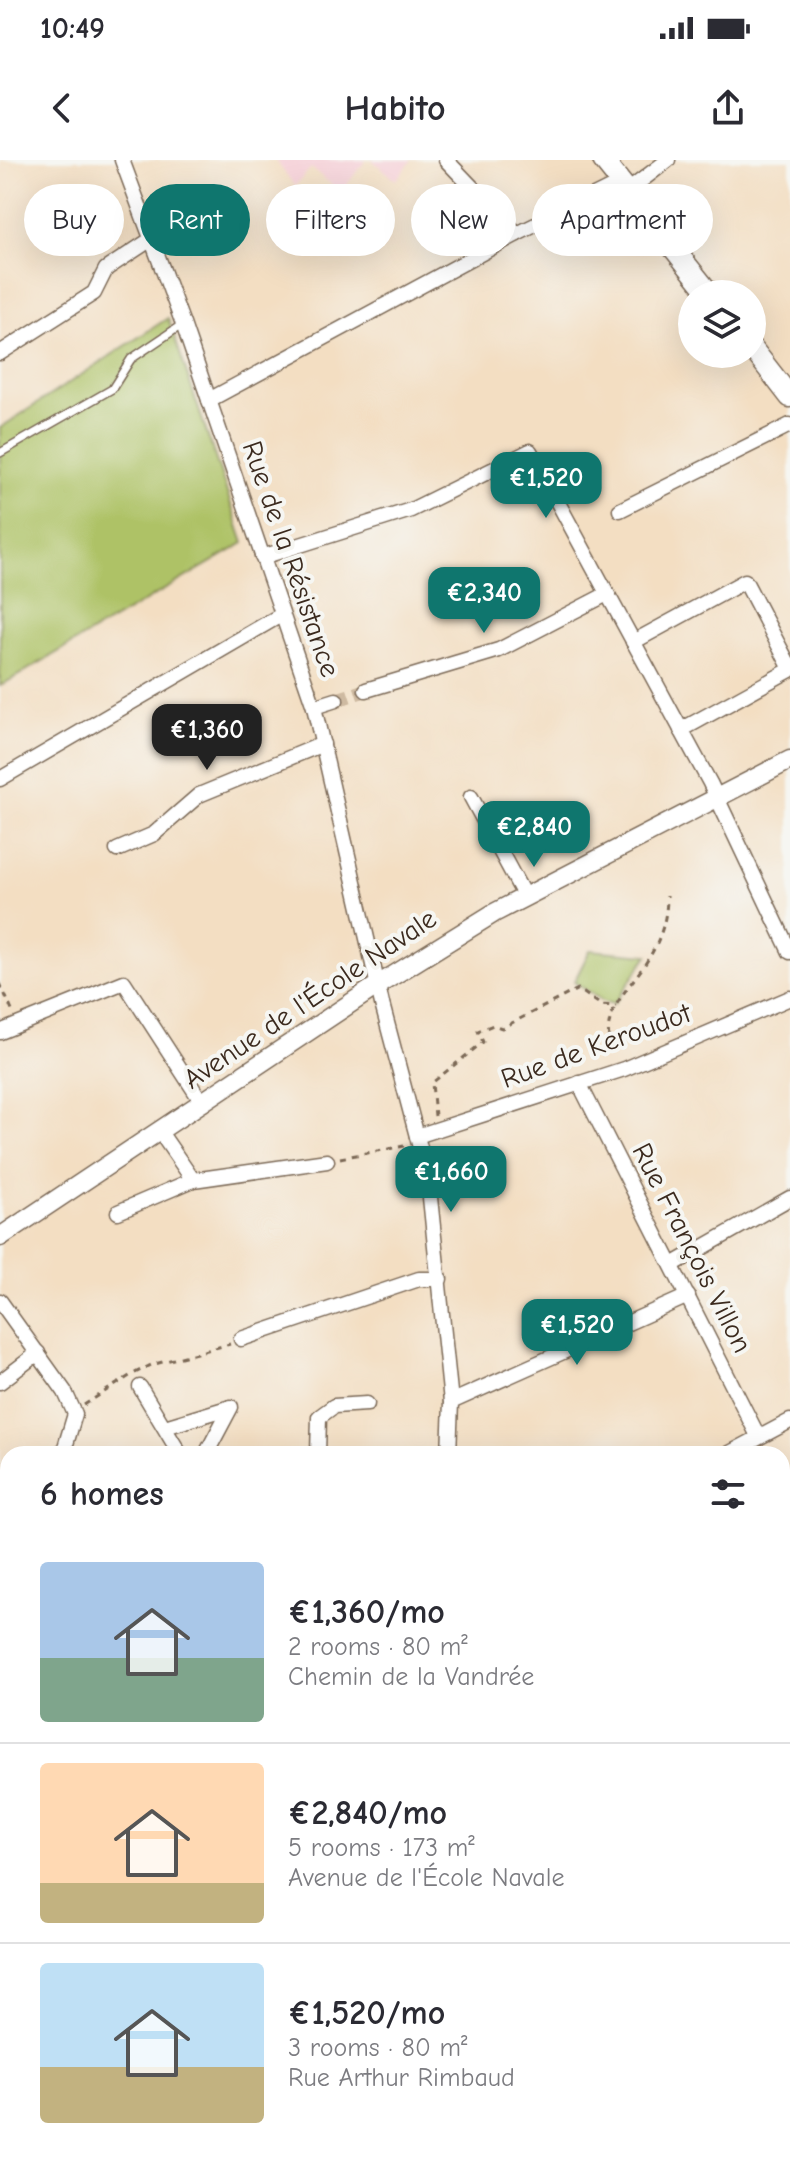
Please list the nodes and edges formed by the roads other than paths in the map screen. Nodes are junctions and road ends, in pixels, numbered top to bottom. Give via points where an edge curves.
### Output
1 (122, 160) edge
2 (446, 160) edge
3 (603, 160) edge
4 (668, 160) edge
5 (623, 184) edge
6 (628, 184) edge
7 (140, 205) edge
8 (532, 226) edge
9 (517, 234) junction
10 (140, 247) edge
11 (159, 256) edge
12 (680, 256) edge
13 (699, 280) edge
14 (183, 324) junction
15 (0, 353) edge
16 (766, 366) edge
17 (790, 397) edge
18 (209, 400) junction
19 (790, 425) edge
20 (0, 453) edge
21 (620, 510) dead end
22 (262, 557) junction
23 (607, 594) junction
24 (281, 615) junction
25 (633, 642) junction
26 (790, 668) edge
27 (366, 690) tunnel mouth
28 (336, 700) tunnel mouth
29 (314, 707) junction
30 (681, 730) junction
31 (323, 744) junction
32 (790, 760) edge
33 (0, 779) edge
34 (471, 797) dead end
35 (716, 797) junction
36 (117, 850) dead end
37 (525, 897) junction
38 (790, 952) edge
39 (378, 985) junction
40 (790, 998) edge
41 (0, 1032) edge
42 (579, 1083) junction
43 (203, 1104) junction
44 (160, 1132) junction
45 (418, 1140) junction
46 (327, 1161) road end
47 (193, 1180) junction
48 (790, 1198) edge
49 (118, 1212) dead end
50 (0, 1237) edge
51 (672, 1265) junction
52 (440, 1279) junction
53 (688, 1296) junction
54 (0, 1301) edge
55 (241, 1339) road end
56 (38, 1353) junction
57 (0, 1382) edge
58 (140, 1387) dead end
59 (451, 1402) junction
60 (367, 1404) dead end
61 (790, 1421) edge
62 (165, 1427) junction
63 (758, 1436) junction
64 (65, 1446) edge
65 (176, 1446) edge
66 (210, 1446) edge
67 (318, 1446) edge
68 (449, 1446) edge
69 (741, 1446) edge

1 - 7 street, Rue de la Résistance
2 - 9 street
3 - 5 main road
4 - 6 street
8 - 9 street
9 - 18 street
10 - 15 street via 106,269 94,293
11 - 14 street, Rue de la Résistance
12 - 13 main road
14 - 18 street, Rue de la Résistance
14 - 20 lane via 131,359 112,389
16 - 17 main road
18 - 22 street, Rue de la Résistance
19 - 21 street
22 - 23 street via 411,510 530,451
22 - 24 street, Rue de la Résistance
23 - 25 street
23 - 27 street via 499,650
24 - 29 street, Rue de la Résistance
24 - 33 street
25 - 26 street via 745,581
25 - 30 street
26 - 30 street
28 - 29 street
29 - 31 street, Rue de la Résistance
30 - 35 street
31 - 36 street via 199,795 154,834
31 - 39 street, Rue de la Résistance
32 - 35 street, Avenue de l'École Navale
34 - 37 street
35 - 37 street, Avenue de l'École Navale
35 - 38 street
37 - 39 street, Avenue de l'École Navale
39 - 43 street, Avenue de l'École Navale
39 - 45 street, Rue de la Résistance
40 - 42 street, Rue de Keroudot
41 - 43 street via 124,982
42 - 45 street, Rue de Keroudot
42 - 51 street, Rue François Villon
43 - 44 street, Avenue de l'École Navale
44 - 47 street
44 - 50 street, Avenue de l'École Navale
45 - 52 street, Rue de la Résistance
46 - 47 street
47 - 49 street
48 - 51 street
51 - 53 street, Rue François Villon
52 - 55 street via 419,1279
52 - 59 street, Rue de la Résistance
53 - 59 street
53 - 63 street, Rue François Villon
54 - 56 street
56 - 57 street
56 - 64 street via 75,1414
58 - 62 street
59 - 68 street, Rue de la Résistance
60 - 67 street via 334,1406 319,1417
61 - 63 street
62 - 65 street
62 - 66 street via 231,1407
63 - 69 street

